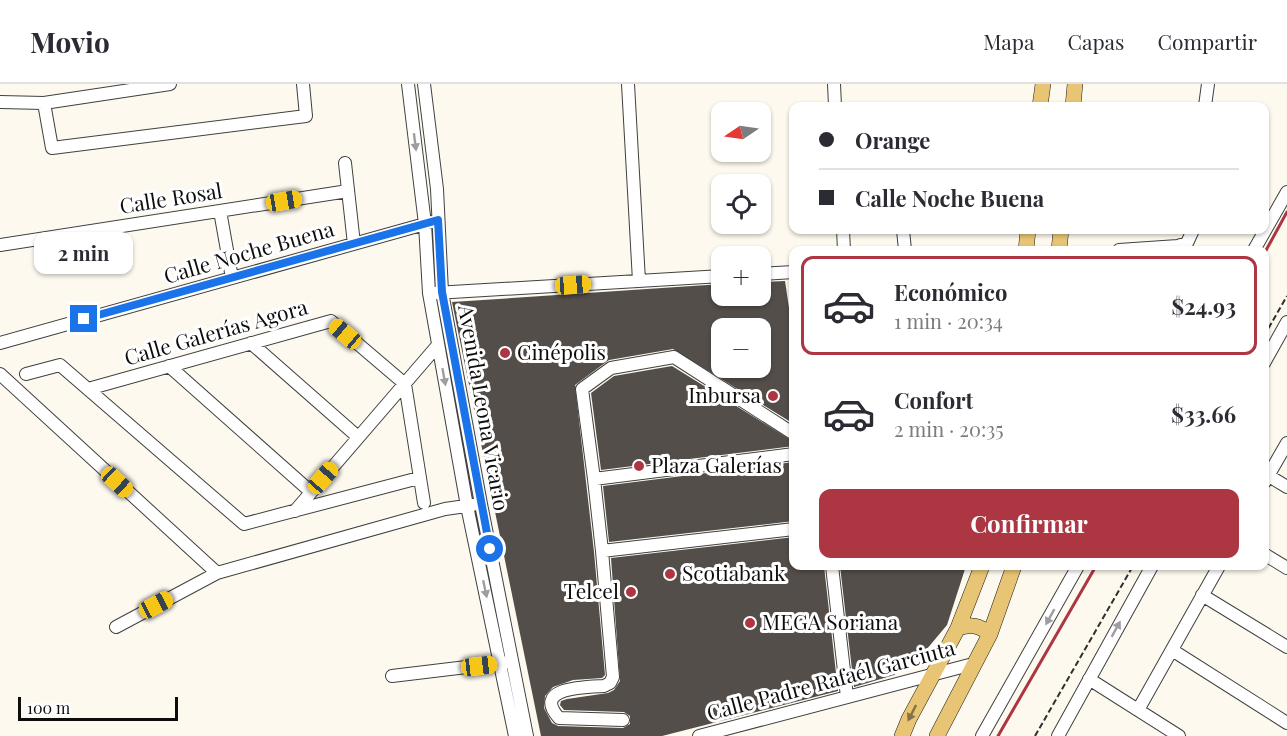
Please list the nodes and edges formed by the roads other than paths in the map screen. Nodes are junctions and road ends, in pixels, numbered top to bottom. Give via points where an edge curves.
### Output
1 (170, 84) edge
2 (303, 84) edge
3 (408, 84) edge
4 (424, 84) edge
5 (628, 84) edge
6 (834, 84) edge
7 (1043, 84) edge
8 (1075, 84) edge
9 (1208, 84) edge
10 (0, 102) edge
11 (835, 102) edge
12 (1041, 102) edge
13 (1073, 102) edge
14 (1206, 102) edge
15 (44, 103) junction
16 (345, 163) dead end
17 (348, 191) junction
18 (1287, 192) edge
19 (220, 211) junction
20 (438, 220) junction
21 (424, 224) junction
22 (1269, 224) edge
23 (1190, 234) edge
24 (354, 244) junction
25 (0, 245) edge
26 (1178, 246) edge
27 (789, 272) edge
28 (771, 273) edge
29 (711, 277) edge
30 (232, 278) junction
31 (639, 281) junction
32 (436, 293) junction
33 (1287, 322) edge
34 (0, 343) edge
35 (251, 343) junction
36 (438, 345) junction
37 (1269, 354) edge
38 (169, 366) junction
39 (0, 374) edge
40 (26, 374) dead end
41 (405, 384) junction
42 (88, 389) junction
43 (789, 431) edge
44 (358, 437) junction
45 (1287, 443) edge
46 (789, 455) edge
47 (1282, 465) edge
48 (419, 478) junction
49 (594, 478) junction
50 (1269, 478) edge
51 (1269, 481) edge
52 (1287, 487) edge
53 (311, 492) junction
54 (424, 503) dead end
55 (481, 504) junction
56 (467, 506) junction
57 (295, 511) junction
58 (789, 530) edge
59 (602, 551) junction
60 (1269, 557) edge
61 (1287, 568) edge
62 (832, 570) edge
63 (980, 570) edge
64 (1013, 570) edge
65 (1076, 570) edge
66 (1150, 570) edge
67 (1217, 570) edge
68 (217, 573) junction
69 (1202, 595) junction
70 (116, 627) dead end
71 (958, 628) junction
72 (990, 634) junction
73 (1287, 647) edge
74 (1172, 650) junction
75 (506, 662) junction
76 (973, 664) junction
77 (932, 675) junction
78 (392, 676) dead end
79 (1089, 679) junction
80 (847, 697) junction
81 (1138, 710) junction
82 (623, 720) dead end
83 (1287, 723) edge
84 (515, 736) edge
85 (527, 736) edge
86 (699, 736) edge
87 (902, 736) edge
88 (937, 736) edge
89 (982, 736) edge
90 (1058, 736) edge
91 (1179, 736) edge

1 - 15 street
2 - 15 street via 306,116 52,148
3 -> 21 street, Avenida Leona Vicario
4 - 20 street, Avenida Leona Vicario
5 - 31 street
6 - 11 street
7 - 12 main road
8 - 13 main road
9 - 14 street
10 - 15 street
16 - 17 street
17 - 19 street, Calle Rosal
17 - 24 street
18 - 22 street
19 - 25 street, Calle Rosal
19 - 30 street
20 - 21 street, Calle Noche Buena
20 - 32 street, Avenida Leona Vicario
21 - 24 street, Calle Noche Buena
21 - 32 street, Avenida Leona Vicario
23 - 26 street via 1187,243
24 - 30 street, Calle Noche Buena
27 - 28 street
29 - 31 street
30 - 34 street, Calle Noche Buena
31 - 32 street
32 - 36 street, Avenida Leona Vicario
32 - 55 street, Avenida Leona Vicario
33 - 37 street
35 - 38 street, Calle Galerías Agora
35 - 41 street, Calle Galerías Agora via 331,321
35 - 44 street
36 - 41 street
36 -> 56 street, Avenida Leona Vicario
38 - 42 street, Calle Galerías Agora
38 - 53 street
39 - 68 street
40 - 42 street via 60,365
41 - 44 street
41 - 48 street
42 - 57 street via 244,524
43 - 49 street via 674,357 610,368 582,388
44 - 53 street
45 - 47 street
46 - 49 street
47 - 50 street
48 - 54 street
48 - 57 street
49 - 59 street
51 - 52 street
53 - 57 street
55 - 56 street
55 - 75 street, Avenida Leona Vicario
56 - 68 street
56 -> 75 street, Avenida Leona Vicario
58 - 59 street
59 - 82 street via 613,677 604,686 565,690 552,699 552,705 559,718
60 - 61 street
62 - 80 street
63 - 71 main road
64 - 72 main road
65 -> 89 street
79 -> 66 street
67 - 69 street
68 - 70 street
69 - 73 street
69 - 74 street
71 - 72 main road via 982,627
71 - 77 main road
72 - 76 main road
74 - 81 street
74 - 83 street
75 - 78 street
75 - 84 street, Avenida Leona Vicario
75 - 85 street, Avenida Leona Vicario
76 - 77 street, Calle Padre Rafaél Garciuta
76 - 88 main road
77 - 80 street, Calle Padre Rafaél Garciuta
77 -> 87 main road
79 - 81 street
79 - 90 street
80 - 86 street, Calle Padre Rafaél Garciuta
81 - 91 street

